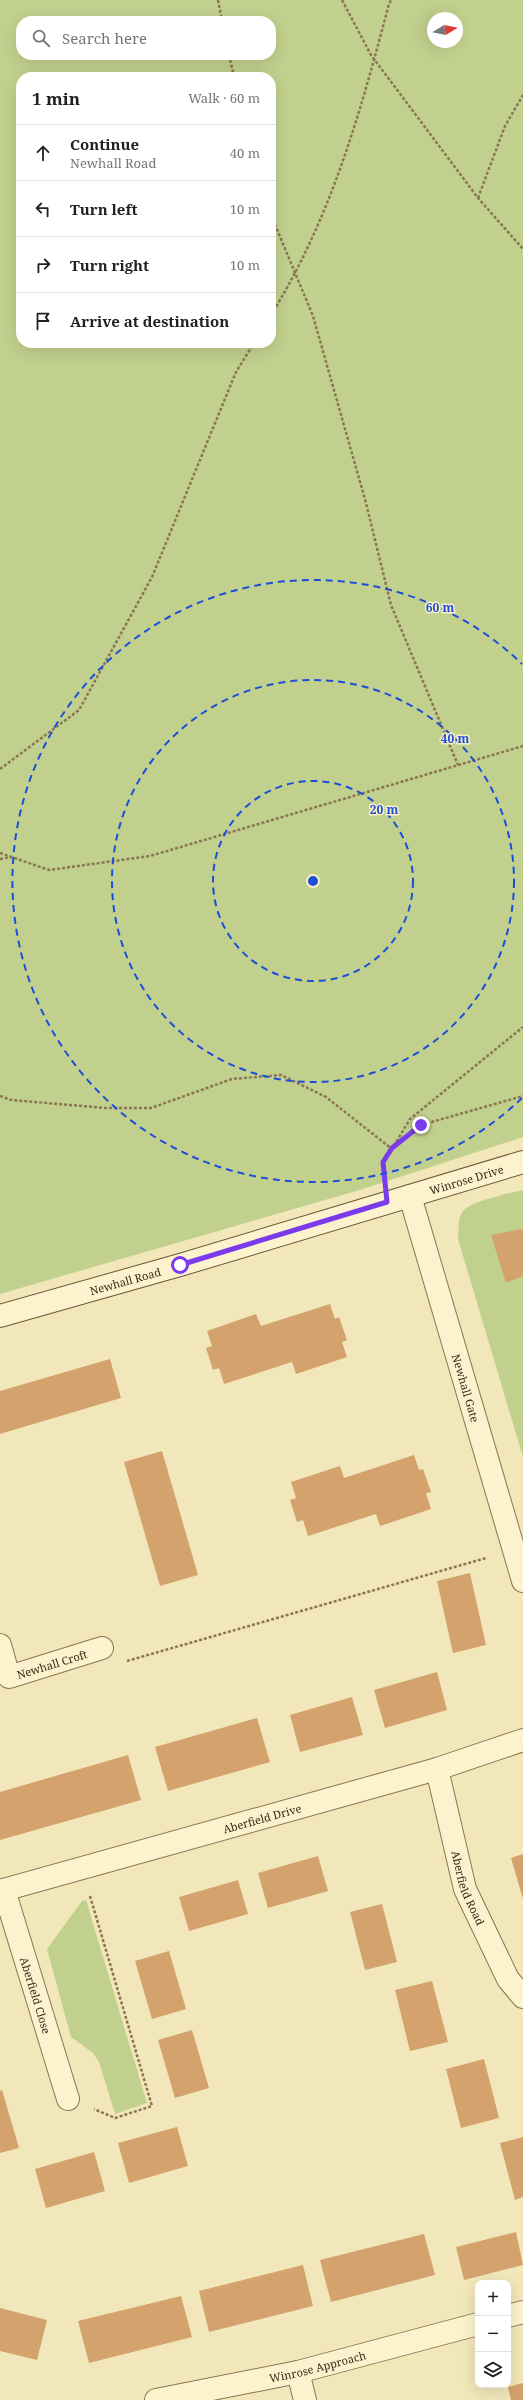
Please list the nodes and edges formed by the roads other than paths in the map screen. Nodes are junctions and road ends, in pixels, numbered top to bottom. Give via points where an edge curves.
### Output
1 (523, 1162) edge
2 (410, 1196) junction
3 (0, 1316) edge
4 (523, 1581) edge
5 (0, 1646) edge
6 (102, 1648) dead end
7 (523, 1740) edge
8 (437, 1769) junction
9 (2, 1891) edge
10 (523, 1997) edge
11 (68, 2099) road end
12 (523, 2312) edge
13 (511, 2315) edge
14 (475, 2325) edge
15 (298, 2372) junction
16 (156, 2400) edge
17 (305, 2400) edge

1 - 2 street, Winrose Drive
2 - 3 street, Newhall Road
2 - 4 street, Newhall Gate
5 - 6 street, Newhall Croft via 9,1677
7 - 8 street, Aberfield Drive
8 - 9 street, Aberfield Drive
8 - 10 street, Aberfield Road via 466,1889 508,1979
9 - 11 street, Aberfield Close
12 - 13 street
14 - 15 street, Winrose Approach
15 - 16 street, Winrose Approach
15 - 17 street

